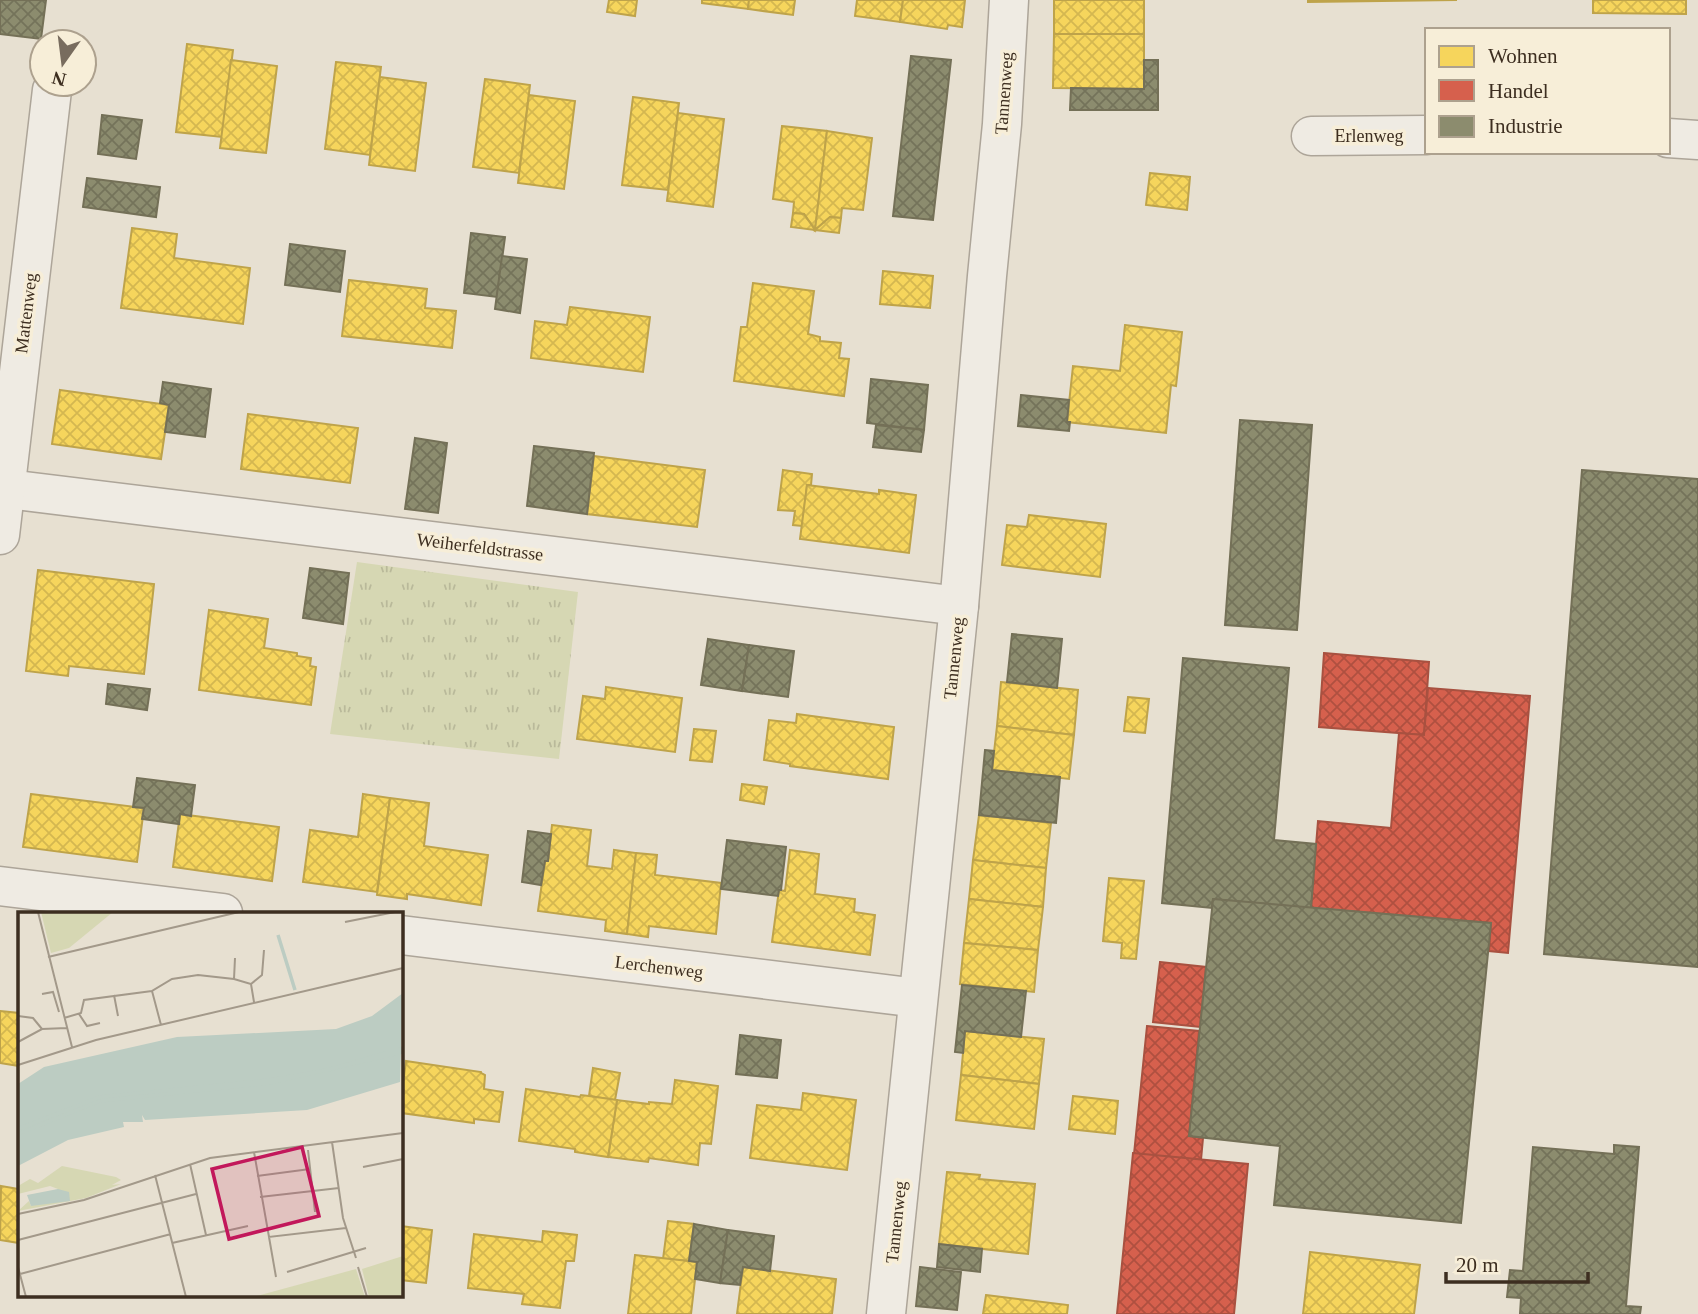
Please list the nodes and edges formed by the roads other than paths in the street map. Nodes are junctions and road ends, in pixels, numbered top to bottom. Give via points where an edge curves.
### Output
1 (1009, 0) edge
2 (51, 98) edge
3 (1425, 135) edge
4 (1311, 136) dead end
5 (1670, 138) edge
6 (1698, 140) edge
7 (3, 488) edge
8 (0, 535) edge
9 (959, 606) junction
10 (0, 886) edge
11 (215, 912) edge
12 (402, 935) edge
13 (918, 998) junction
14 (886, 1314) edge

1 - 9 street, Tannenweg via 1003,124
2 - 7 street, Mattenweg
3 - 4 street, Erlenweg
5 - 6 street
7 - 8 street, Mattenweg
7 - 9 street, Weiherfeldstrasse
9 - 13 street, Tannenweg
10 - 11 street
12 - 13 street, Lerchenweg
13 - 14 street, Tannenweg

